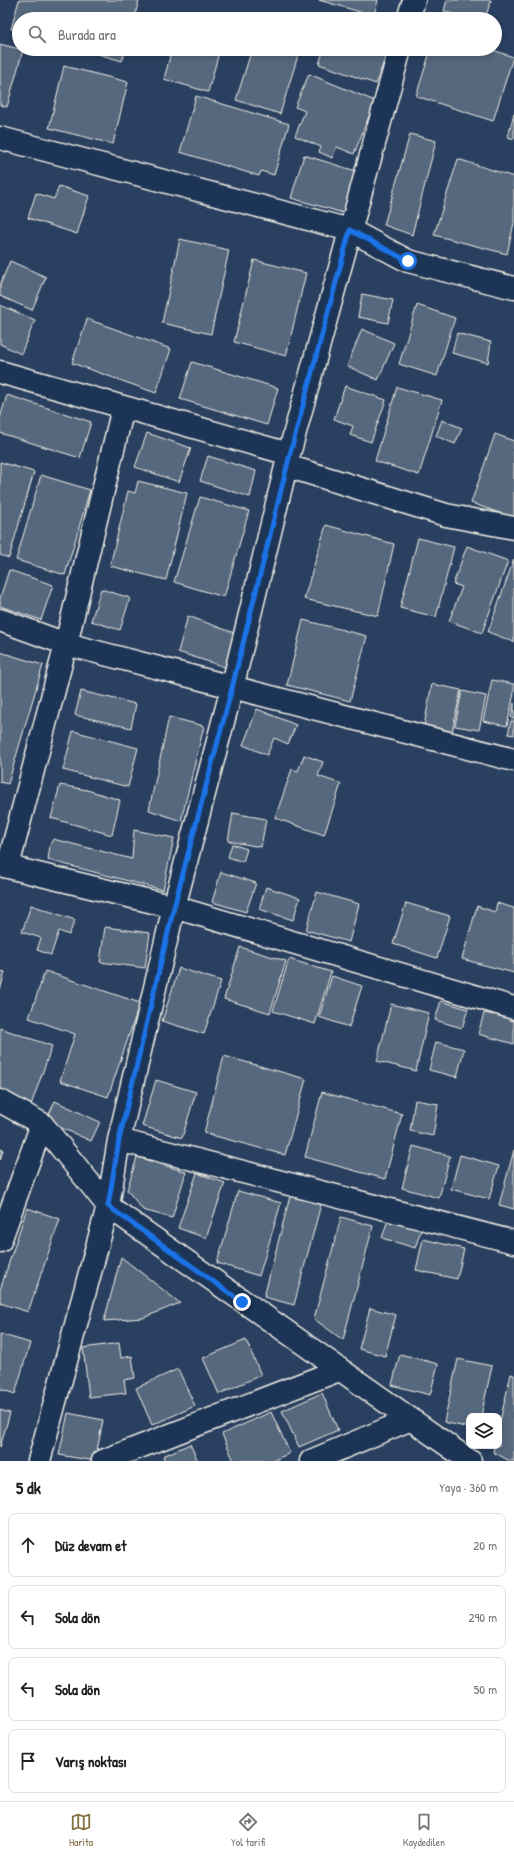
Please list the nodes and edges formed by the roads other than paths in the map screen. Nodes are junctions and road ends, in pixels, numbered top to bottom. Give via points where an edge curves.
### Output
1 (414, 0) edge
2 (410, 12) edge
3 (398, 56) edge
4 (0, 138) edge
5 (350, 230) junction
6 (514, 288) edge
7 (1, 374) edge
8 (123, 408) junction
9 (288, 460) junction
10 (514, 528) edge
11 (0, 620) edge
12 (66, 644) junction
13 (232, 688) junction
14 (514, 760) edge
15 (4, 866) edge
16 (174, 907) junction
17 (514, 1008) edge
18 (0, 1102) edge
19 (42, 1124) junction
20 (119, 1140) junction
21 (108, 1206) junction
22 (0, 1241) edge
23 (514, 1242) edge
24 (339, 1370) junction
25 (411, 1420) junction
26 (39, 1461) edge
27 (103, 1461) edge
28 (311, 1461) edge
29 (470, 1461) edge

1 - 2 street
3 - 5 street
4 - 5 street
5 - 6 street via 408,261
5 - 9 street
7 - 8 street
8 - 9 street
8 - 12 street
9 - 10 street via 446,515
9 - 13 street
11 - 12 street
12 - 13 street
12 - 15 street
13 - 14 street
13 - 16 street
15 - 16 street
16 - 17 street
16 - 20 street
18 - 19 street
19 - 21 street
19 - 22 street
20 - 21 street
20 - 23 street
21 - 24 street
21 - 26 street
24 - 25 street
24 - 27 street
25 - 28 street
25 - 29 street

